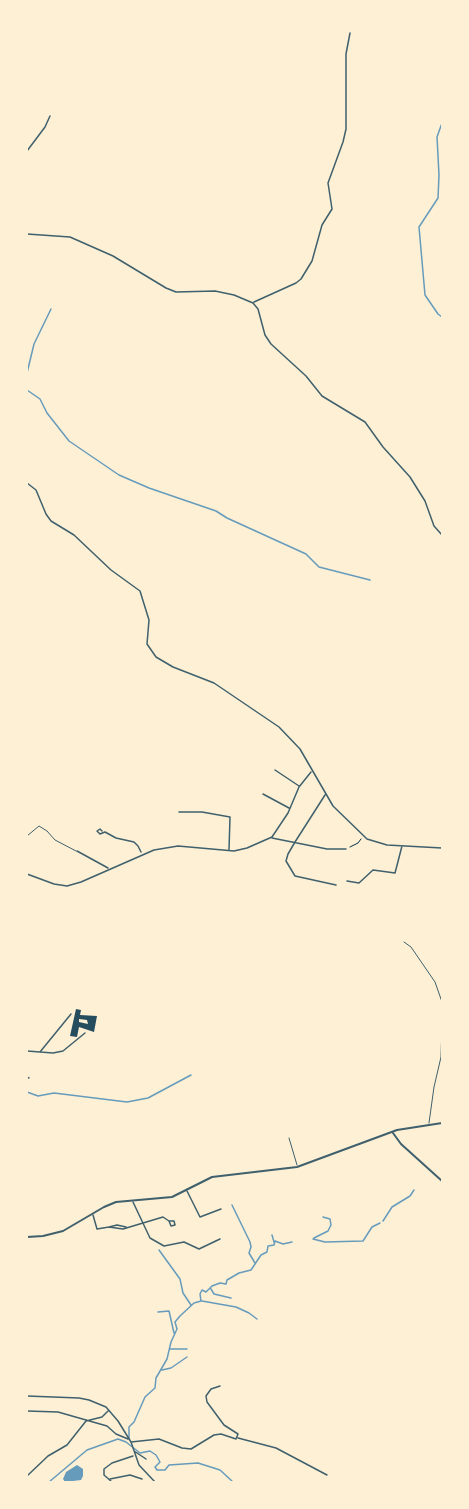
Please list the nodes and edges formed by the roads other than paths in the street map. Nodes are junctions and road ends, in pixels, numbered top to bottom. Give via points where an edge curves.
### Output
1 (350, 33) dead end
2 (50, 116) dead end
3 (27, 151) edge
4 (27, 234) edge
5 (253, 303) junction
6 (27, 483) edge
7 (442, 534) edge
8 (275, 770) dead end
9 (312, 771) junction
10 (299, 787) junction
11 (263, 794) dead end
12 (326, 795) junction
13 (290, 809) junction
14 (178, 812) dead end
15 (102, 831) dead end
16 (27, 836) edge
17 (272, 837) junction
18 (294, 842) junction
19 (402, 845) junction
20 (442, 848) edge
21 (346, 849) road end
22 (229, 850) junction
23 (77, 851) joint
24 (141, 853) junction
25 (109, 869) junction
26 (27, 874) edge
27 (347, 881) dead end
28 (336, 885) dead end
29 (404, 942) dead end
30 (442, 1002) edge
31 (71, 1014) dead end
32 (442, 1025) edge
33 (85, 1033) dead end
34 (27, 1051) edge
35 (39, 1053) junction
36 (442, 1123) edge
37 (429, 1124) junction
38 (393, 1132) junction
39 (289, 1138) dead end
40 (297, 1167) junction
41 (442, 1181) edge
42 (187, 1190) junction
43 (132, 1201) junction
44 (221, 1209) dead end
45 (93, 1214) junction
46 (169, 1221) dead end
47 (143, 1222) junction
48 (109, 1227) junction
49 (127, 1227) junction
50 (27, 1237) edge
51 (220, 1239) dead end
52 (220, 1386) dead end
53 (27, 1396) edge
54 (108, 1409) junction
55 (27, 1411) edge
56 (86, 1421) junction
57 (237, 1438) junction
58 (128, 1439) junction
59 (131, 1444) junction
60 (133, 1450) junction
61 (134, 1455) junction
62 (146, 1459) dead end
63 (27, 1474) edge
64 (327, 1475) dead end
65 (142, 1479) dead end
66 (111, 1481) edge
67 (155, 1482) edge

1 - 5 street via 346,54 346,129 328,183 332,209 322,225 312,261 299,280
2 - 3 street
4 - 5 street via 70,237 176,292 215,291
5 - 7 street via 272,344 322,396 364,422 410,477 434,526
6 - 9 street via 36,490 51,521 140,591 149,620 147,644 152,653 166,664 214,682 275,724 297,745
8 - 10 street
9 - 10 street
9 - 12 street
10 - 13 street
11 - 13 street
12 - 18 street
12 - 19 street via 363,836 376,843
13 - 17 street
14 - 22 street via 231,817
15 - 24 street via 134,842
16 - 23 lane via 39,826
17 - 18 street
17 - 22 street via 243,850
18 - 21 street
18 - 28 street via 286,861 294,875
19 - 20 street
19 - 27 street via 395,873 373,870 359,883
22 - 24 street via 178,846
23 - 25 street
24 - 25 street
25 - 26 street via 68,886
29 - 30 lane via 435,982
31 - 35 street
32 - 37 lane via 441,1057
33 - 35 street via 63,1051
34 - 35 street
36 - 37 street
37 - 38 street
38 - 40 street
38 - 41 street
39 - 40 lane
40 - 42 street via 212,1178
42 - 43 street via 165,1198
42 - 44 street via 200,1217
43 - 45 street via 110,1204
43 - 47 street
45 - 48 street via 97,1230
45 - 50 street via 63,1231
46 - 47 street via 163,1217
47 - 49 street
47 - 51 street via 150,1238 164,1246 184,1242 199,1248
48 - 49 street
48 - 49 street
52 - 57 street via 211,1389 207,1402 224,1425 238,1434
53 - 54 street via 85,1399
54 - 56 street via 102,1417
54 - 58 street
55 - 56 street via 58,1412
56 - 58 street via 107,1426
56 - 63 street via 67,1445
57 - 59 street via 214,1435 191,1449 159,1439
57 - 64 street via 276,1449
58 - 59 street
59 - 60 street
60 - 61 street
60 - 62 street
61 - 66 street via 105,1468 104,1475
61 - 67 street
65 - 66 street via 130,1475

